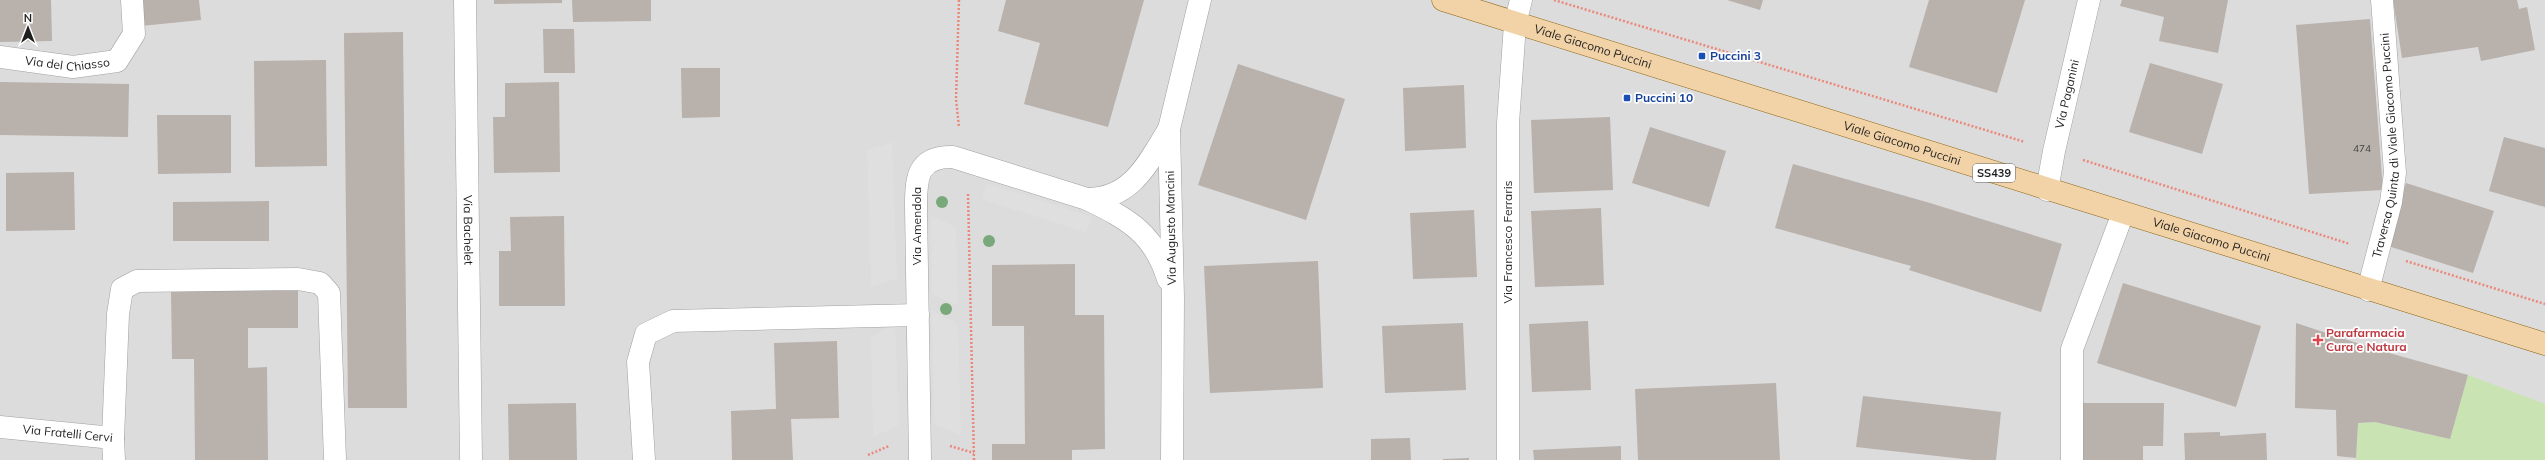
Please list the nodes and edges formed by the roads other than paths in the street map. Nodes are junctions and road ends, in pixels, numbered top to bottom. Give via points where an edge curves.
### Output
1 (132, 0) edge
2 (465, 0) edge
3 (1200, 0) edge
4 (1443, 0) edge
5 (1521, 0) edge
6 (2089, 0) edge
7 (2382, 0) edge
8 (1515, 24) junction
9 (0, 58) edge
10 (1169, 129) junction
11 (2047, 190) junction
12 (1087, 199) junction
13 (2123, 213) junction
14 (2368, 290) junction
15 (1173, 298) junction
16 (918, 315) junction
17 (2545, 344) edge
18 (0, 427) edge
19 (113, 438) junction
20 (114, 460) edge
21 (335, 460) edge
22 (471, 460) edge
23 (644, 460) edge
24 (920, 460) edge
25 (1172, 460) edge
26 (1508, 460) edge
27 (2072, 460) edge

1 - 9 street, Via del Chiasso via 134,34 117,61 73,67
2 - 22 street, Via Bachelet
3 - 10 street, Via Augusto Mancini
4 - 8 main road, Viale Giacomo Puccini / SS439
5 - 8 street, Via Francesco Ferraris
6 - 11 street, Via Paganini
7 - 14 street, Traversa Quinta di Viale Giacomo Puccini via 2395,173 2391,202
8 - 11 main road, Viale Giacomo Puccini / SS439
8 - 26 street, Via Francesco Ferraris via 1508,123
10 - 12 street, Via Amendola via 1148,164 1127,187 1104,199
10 - 15 street, Via Augusto Mancini
11 - 13 main road, Viale Giacomo Puccini / SS439
12 - 15 street, Via Amendola via 1126,220 1148,239 1162,258
12 - 16 street, Via Amendola via 953,157 940,157 926,164 919,173 916,183
13 - 14 main road, Viale Giacomo Puccini / SS439
13 - 27 street via 2072,349
14 - 17 main road, Viale Giacomo Puccini / SS439
15 - 25 street, Via Augusto Mancini
16 - 23 street via 672,322 646,334 638,362
16 - 24 street, Via Amendola
18 - 19 street, Via Fratelli Cervi
19 - 20 street, Via Fratelli Cervi
19 - 21 street via 118,314 122,289 136,281 298,279 320,283 329,293

